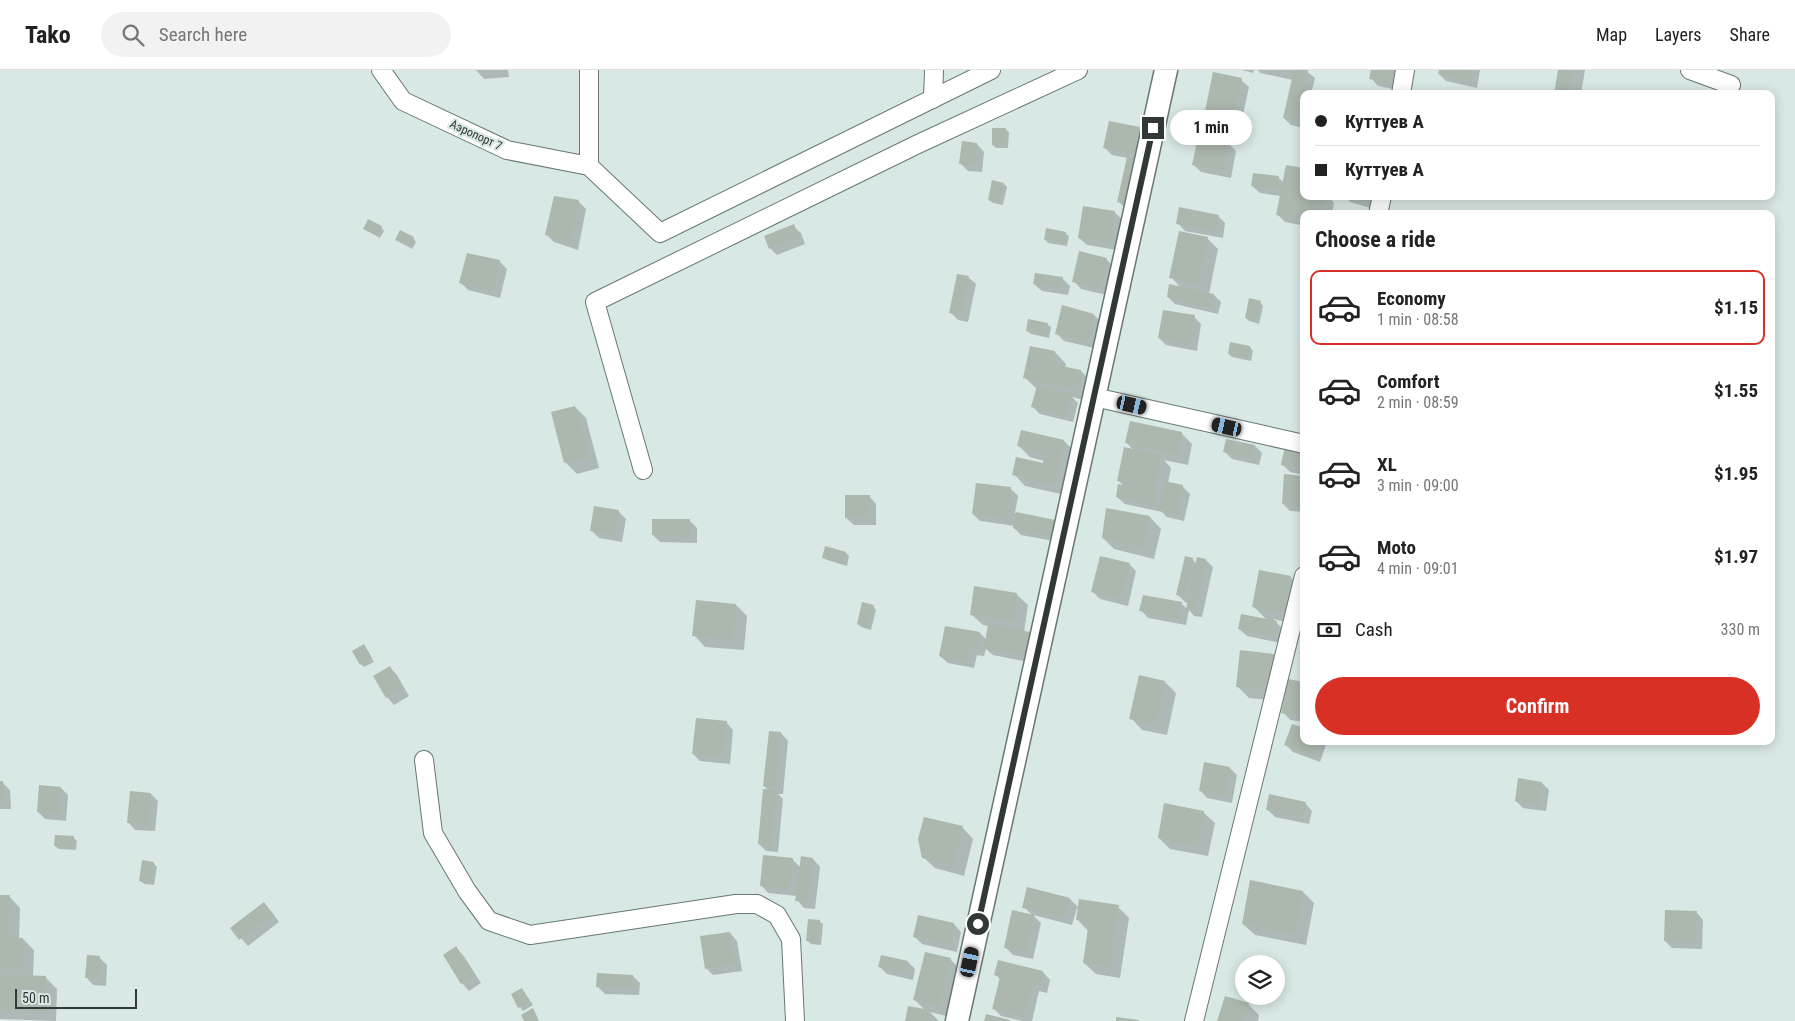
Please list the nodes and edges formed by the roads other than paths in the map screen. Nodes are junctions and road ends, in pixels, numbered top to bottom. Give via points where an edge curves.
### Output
1 (381, 70) edge
2 (589, 70) edge
3 (934, 70) edge
4 (991, 70) edge
5 (1078, 70) edge
6 (1166, 70) edge
7 (1405, 70) edge
8 (1690, 70) edge
9 (1731, 86) dead end
10 (1402, 90) edge
11 (933, 99) junction
12 (589, 166) junction
13 (1094, 397) junction
14 (1300, 443) edge
15 (643, 470) dead end
16 (1300, 592) edge
17 (424, 760) dead end
18 (794, 1021) edge
19 (957, 1021) edge
20 (1194, 1021) edge

1 - 12 street, Аэропорт 7 via 403,101 507,150
2 - 12 street
3 - 11 street
4 - 11 street
5 - 15 street via 918,144 595,302
6 - 13 street
7 - 10 street
8 - 9 street
11 - 12 street via 660,234
13 - 14 street
13 - 19 street
16 - 20 street
17 - 18 street via 433,833 488,921 530,935 736,904 756,904 778,915 791,939

